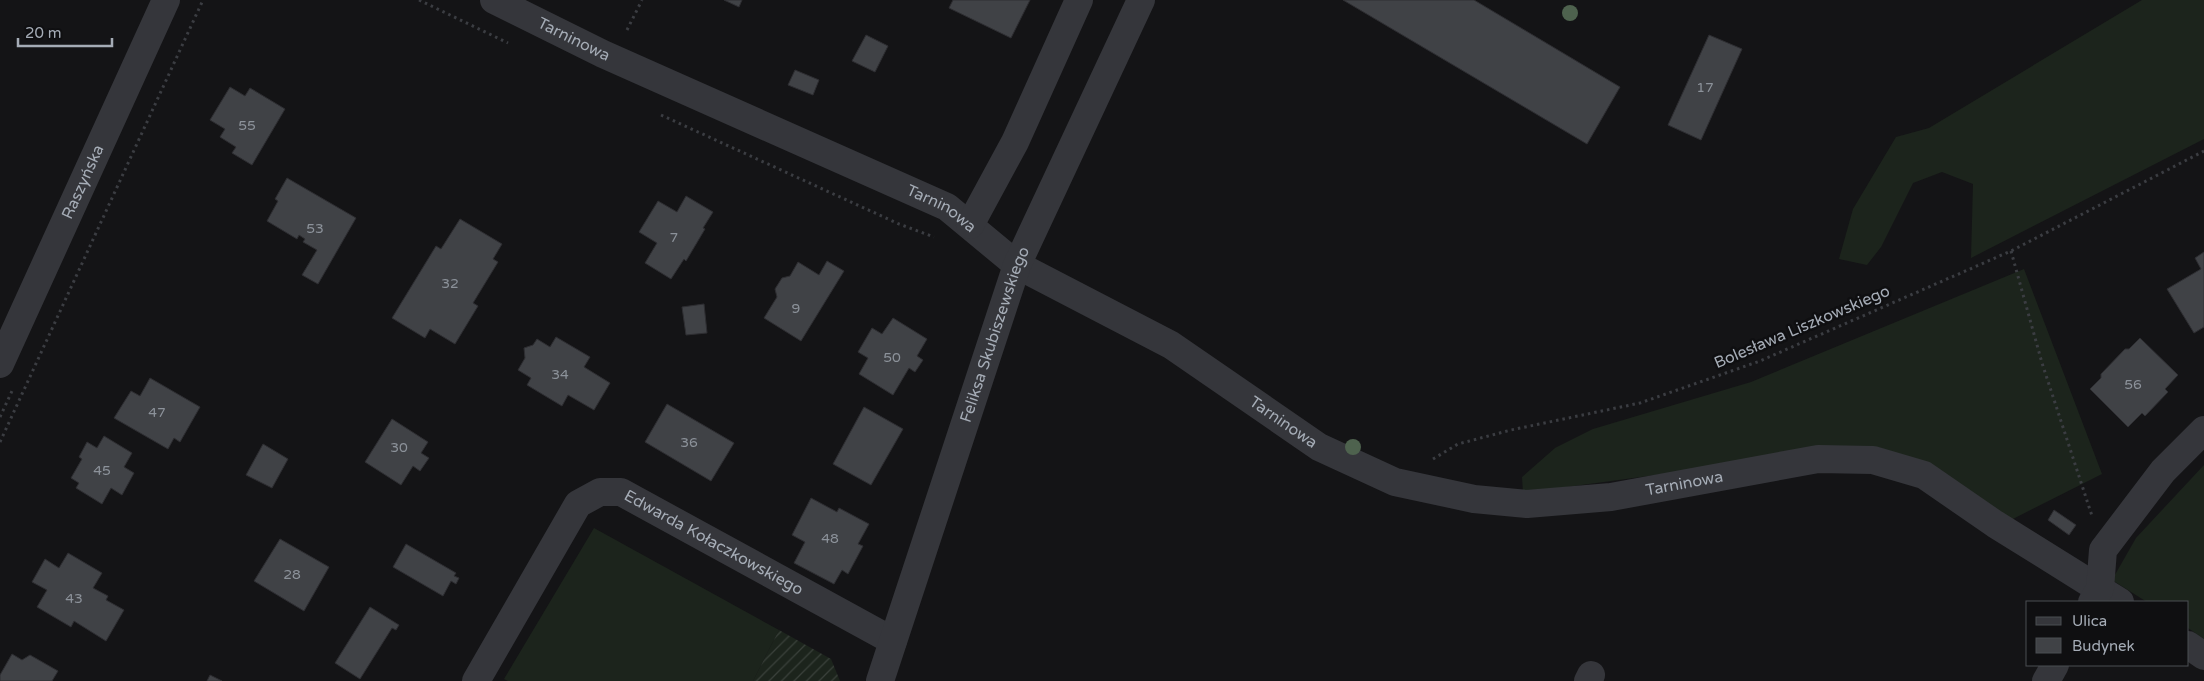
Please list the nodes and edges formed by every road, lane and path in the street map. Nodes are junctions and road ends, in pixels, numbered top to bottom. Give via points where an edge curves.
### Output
1 (166, 0) edge
2 (204, 0) edge
3 (494, 0) edge
4 (642, 0) edge
5 (1079, 0) edge
6 (1141, 0) edge
7 (627, 30) dead end
8 (2204, 151) edge
9 (970, 225) junction
10 (2011, 251) junction
11 (1017, 265) junction
12 (10, 317) edge
13 (0, 364) edge
14 (2204, 430) edge
15 (0, 442) edge
16 (1395, 482) junction
17 (2103, 550) junction
18 (2104, 598) edge
19 (893, 640) junction
20 (2189, 647) edge
21 (2204, 656) edge
22 (2054, 666) edge
23 (476, 681) edge
24 (880, 681) edge
25 (2046, 681) edge

1 - 12 street, Raszyńska
2 - 15 path
3 - 9 street, Tarninowa via 612,58 947,207
4 - 7 path
5 - 9 street via 1015,142
6 - 11 street, Feliksa Skubiszewskiego
8 - 10 path, Bolesława Liszkowskiego
9 - 11 street, Tarninowa
10 - 16 path, Bolesława Liszkowskiego via 1760,361 1640,403 1458,444
10 - 17 path via 2042,362
11 - 16 street, Tarninowa via 1171,345 1319,447
11 - 19 street, Feliksa Skubiszewskiego
12 - 13 street, Raszyńska
14 - 17 street via 2163,471
16 - 18 street, Tarninowa via 1474,499 1527,504 1610,497 1818,459 1874,460 1924,476
17 - 18 street
19 - 23 street, Edwarda Kołaczkowskiego via 621,492 600,492 578,504
19 - 24 street, Feliksa Skubiszewskiego
20 - 21 street
22 - 25 street

